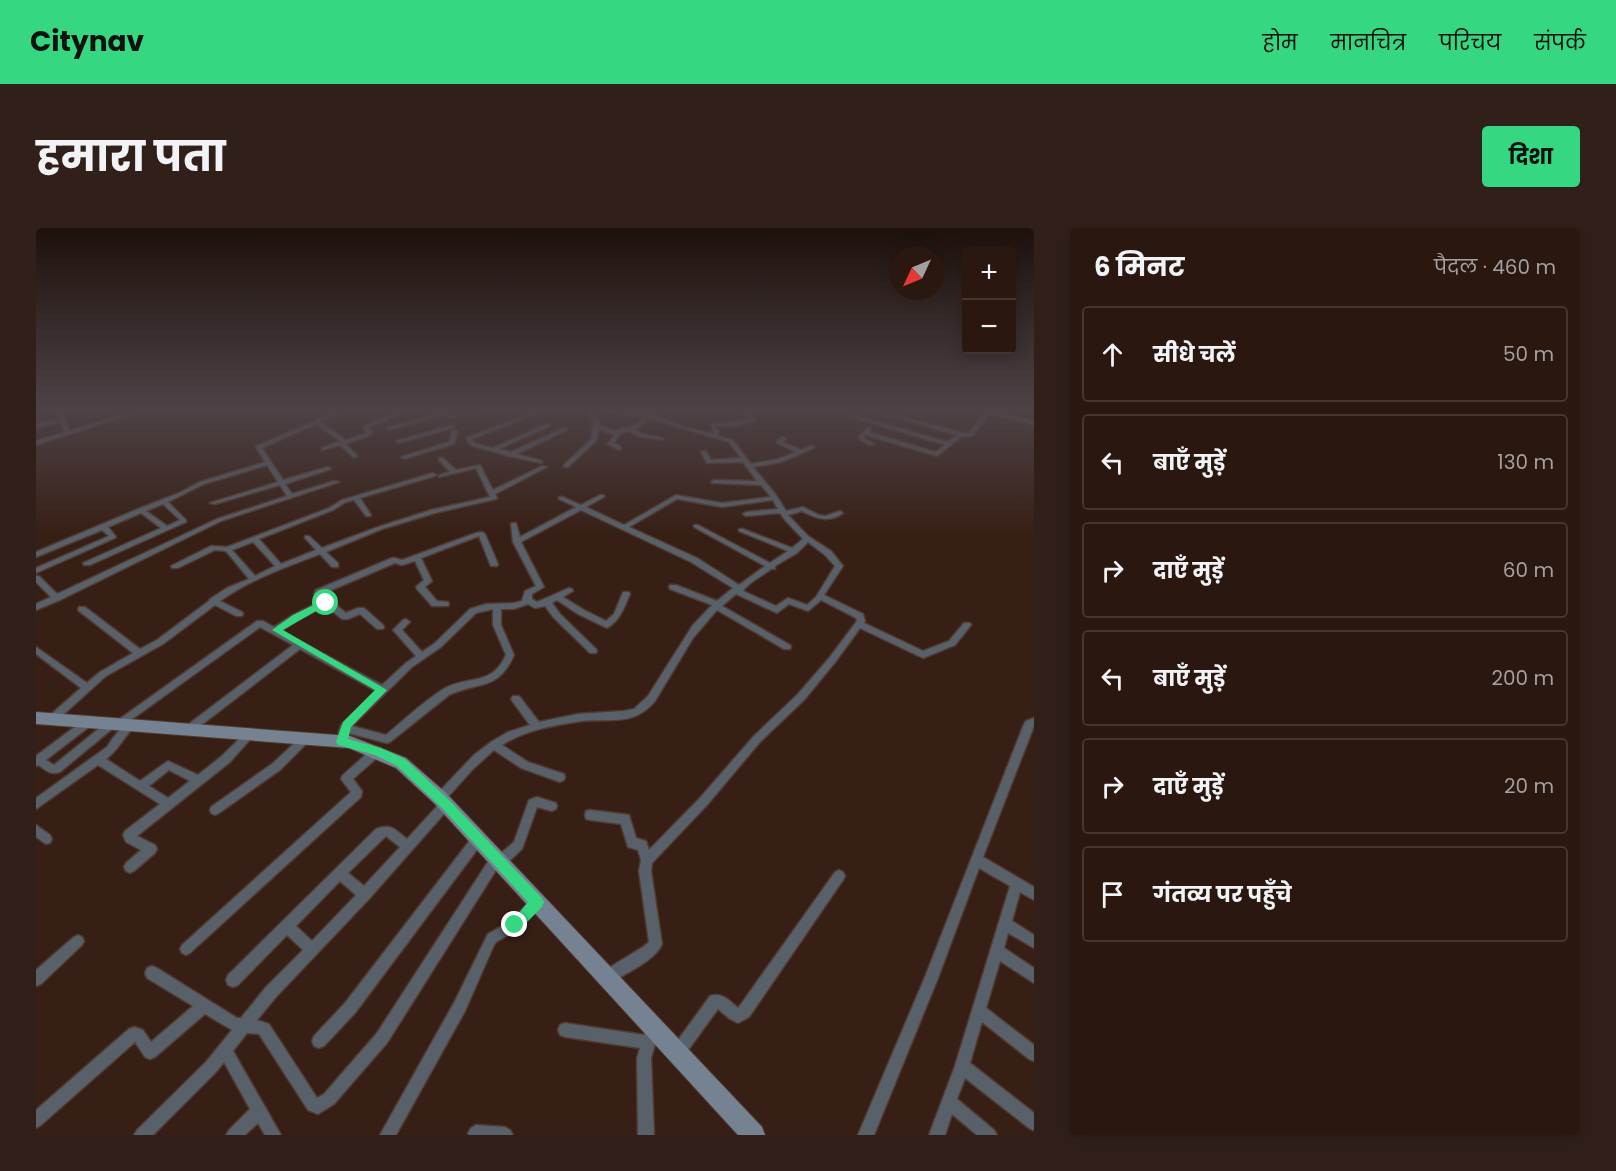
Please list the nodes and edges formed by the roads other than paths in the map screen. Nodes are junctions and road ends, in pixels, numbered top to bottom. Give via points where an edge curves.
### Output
1 (260, 450) edge
2 (350, 450) edge
3 (427, 450) edge
4 (498, 450) edge
5 (520, 450) edge
6 (583, 450) edge
7 (738, 450) edge
8 (797, 450) edge
9 (805, 450) edge
10 (923, 450) edge
11 (940, 450) edge
12 (704, 452) dead end
13 (801, 452) junction
14 (510, 455) junction
15 (355, 456) dead end
16 (404, 457) dead end
17 (441, 459) dead end
18 (268, 463) junction
19 (747, 463) junction
20 (566, 466) dead end
21 (328, 468) dead end
22 (454, 472) junction
23 (281, 482) junction
24 (336, 482) dead end
25 (714, 482) dead end
26 (763, 483) junction
27 (493, 493) junction
28 (602, 495) dead end
29 (290, 496) junction
30 (356, 498) junction
31 (561, 498) dead end
32 (775, 498) junction
33 (163, 501) junction
34 (213, 503) dead end
35 (583, 506) junction
36 (140, 510) junction
37 (746, 513) dead end
38 (783, 513) junction
39 (840, 513) dead end
40 (368, 515) dead end
41 (514, 524) dead end
42 (104, 526) junction
43 (696, 526) dead end
44 (623, 528) junction
45 (167, 529) junction
46 (741, 530) dead end
47 (307, 537) dead end
48 (254, 538) junction
49 (807, 538) junction
50 (517, 541) junction
51 (228, 549) junction
52 (322, 550) junction
53 (794, 551) junction
54 (78, 553) junction
55 (36, 555) edge
56 (417, 557) junction
57 (87, 563) junction
58 (494, 564) dead end
59 (335, 565) dead end
60 (175, 566) dead end
61 (280, 567) junction
62 (772, 567) junction
63 (36, 571) edge
64 (36, 578) edge
65 (100, 578) junction
66 (253, 579) junction
67 (674, 587) dead end
68 (738, 590) junction
69 (569, 591) dead end
70 (626, 594) dead end
71 (558, 597) junction
72 (820, 597) junction
73 (57, 598) junction
74 (527, 600) junction
75 (213, 601) junction
76 (327, 602) junction
77 (547, 602) junction
78 (446, 604) dead end
79 (718, 606) junction
80 (36, 607) edge
81 (496, 608) junction
82 (82, 609) dead end
83 (239, 614) dead end
84 (406, 622) dead end
85 (858, 624) junction
86 (968, 625) dead end
87 (380, 627) dead end
88 (276, 630) junction
89 (300, 644) junction
90 (787, 647) dead end
91 (36, 650) edge
92 (593, 651) dead end
93 (140, 653) junction
94 (421, 656) junction
95 (88, 688) junction
96 (382, 690) junction
97 (516, 699) dead end
98 (51, 717) edge
99 (1034, 722) edge
100 (87, 723) junction
101 (121, 724) junction
102 (193, 726) junction
103 (537, 727) junction
104 (249, 735) junction
105 (343, 735) junction
106 (305, 739) junction
107 (495, 745) junction
108 (377, 751) junction
109 (98, 760) junction
110 (37, 761) edge
111 (560, 777) dead end
112 (199, 780) junction
113 (141, 786) junction
114 (444, 797) junction
115 (36, 804) edge
116 (169, 804) junction
117 (552, 806) dead end
118 (215, 810) dead end
119 (591, 815) dead end
120 (36, 830) edge
121 (46, 839) dead end
122 (478, 839) junction
123 (408, 848) junction
124 (503, 858) junction
125 (646, 860) junction
126 (977, 860) junction
127 (130, 867) dead end
128 (340, 874) junction
129 (839, 876) dead end
130 (1017, 883) junction
131 (1034, 894) edge
132 (365, 895) junction
133 (537, 902) junction
134 (1005, 924) junction
135 (287, 926) junction
136 (78, 941) dead end
137 (1034, 942) edge
138 (186, 949) dead end
139 (312, 950) junction
140 (997, 951) junction
141 (152, 973) dead end
142 (613, 973) junction
143 (1034, 976) edge
144 (36, 979) edge
145 (233, 980) dead end
146 (204, 1006) junction
147 (978, 1011) junction
148 (245, 1025) junction
149 (565, 1030) dead end
150 (650, 1035) junction
151 (319, 1041) dead end
152 (682, 1045) junction
153 (225, 1051) junction
154 (1034, 1054) edge
155 (962, 1065) junction
156 (950, 1103) junction
157 (259, 1111) junction
158 (36, 1120) edge
159 (1034, 1123) edge
160 (736, 1127) edge
161 (476, 1133) dead end
162 (142, 1135) edge
163 (234, 1135) edge
164 (273, 1135) edge
165 (388, 1135) edge
166 (505, 1135) edge
167 (646, 1135) edge
168 (754, 1135) edge
169 (866, 1135) edge
170 (937, 1135) edge
171 (989, 1135) edge

1 - 18 street
2 - 15 street
3 - 16 street
4 - 14 street
5 - 14 street
6 - 20 street
7 - 19 street
8 - 13 street
9 - 13 street
10 - 11 street via 935,454
12 - 19 street via 709,462
13 - 19 street via 779,461
14 - 27 street via 542,465
17 - 22 street
18 - 23 street
18 - 33 street via 196,485
19 - 26 street
21 - 23 street
22 - 27 street via 478,466
22 - 30 street
23 - 29 street
23 - 34 street
24 - 29 street
25 - 26 street
26 - 32 street
27 - 52 street via 493,499 415,516
28 - 35 street
29 - 65 street via 219,520
30 - 40 street
30 - 48 street
31 - 35 street
32 - 38 street
32 - 44 street via 723,506 676,497
33 - 36 street
33 - 45 street via 184,520
35 - 44 street
35 - 50 street
36 - 42 street
36 - 45 street
37 - 38 street
38 - 39 street via 803,509 827,519
38 - 49 street
41 - 50 street
42 - 54 street via 113,537
42 - 55 street
43 - 62 street
44 - 68 street via 694,560
45 - 57 street
46 - 53 street
47 - 52 street
48 - 51 street
48 - 61 street
49 - 53 street
49 - 72 street via 839,566
50 - 74 street via 541,586 528,593
51 - 60 street via 214,548
51 - 66 street
52 - 59 street
52 - 61 street
53 - 62 street
54 - 57 street
54 - 63 street
56 - 58 street via 481,533
56 - 76 street via 401,563 395,559 318,593
56 - 78 street via 428,581 420,587 435,604
57 - 65 street
61 - 66 street
62 - 68 street
64 - 73 street
65 - 73 street
66 - 75 street
67 - 79 street
68 - 72 street via 777,610 786,601 808,608
68 - 79 street
69 - 71 street
70 - 71 street via 607,625
71 - 77 street
72 - 85 street via 860,616
73 - 80 street
74 - 77 street via 535,605
74 - 81 street
75 - 83 street
75 - 93 street
76 - 87 street via 345,617 361,610
76 - 88 street
77 - 92 street
79 - 90 street
79 - 103 street via 697,625 652,698 637,712
81 - 94 street via 473,611
81 - 105 street via 497,625 510,655 497,676 446,692 387,739
82 - 93 street
84 - 94 street via 397,630
85 - 86 street via 923,655 952,643
85 - 125 street via 801,697
88 - 89 street
88 - 101 street via 260,623 253,626
89 - 96 street
89 - 102 street
91 - 95 street
93 - 95 street via 103,674
94 - 96 street
95 - 98 street
96 - 105 street
97 - 103 street
98 - 100 street
99 - 126 street via 1029,724
100 - 101 street
100 - 110 street
101 - 102 street
101 - 109 street via 111,750
101 - 110 street via 58,768 51,770
102 - 104 street
103 - 107 street
104 - 106 street
104 - 112 street
105 - 106 street
105 - 108 street
106 - 118 street via 276,767
107 - 111 street via 525,765
107 - 114 street
108 - 114 street via 401,763
108 - 138 street via 346,779 357,794
109 - 113 street
109 - 115 street
112 - 113 street via 168,765
112 - 116 street
113 - 116 street
114 - 122 street
114 - 123 street
116 - 127 street via 129,835 151,849
117 - 124 street via 533,803 518,845
119 - 125 street via 626,819 632,843 642,845
120 - 121 street
122 - 124 street
122 - 151 street via 350,1008
123 - 128 street via 383,831
123 - 132 street
124 - 133 street
124 - 148 street via 382,1038 323,1104 313,1105 264,1029
125 - 142 street via 656,944
126 - 130 street
126 - 169 street
128 - 132 street
128 - 135 street
129 - 152 street via 744,1012 734,1015 715,1001
130 - 131 street
130 - 134 street
132 - 139 street
133 - 142 street
133 - 165 street via 515,925 492,938 460,1006
134 - 137 street
134 - 140 street
135 - 139 street
135 - 145 street
136 - 144 street
139 - 148 street
140 - 143 street
140 - 147 street
141 - 146 street
142 - 150 street
146 - 148 street
146 - 158 street via 150,1052 134,1034
147 - 154 street
147 - 155 street
148 - 153 street
149 - 150 street
150 - 152 street
150 - 167 street via 644,1058
152 - 160 street
153 - 157 street
153 - 162 street
155 - 156 street
155 - 159 street
156 - 170 street
156 - 171 street
157 - 163 street
157 - 164 street
160 - 168 street
161 - 166 street

